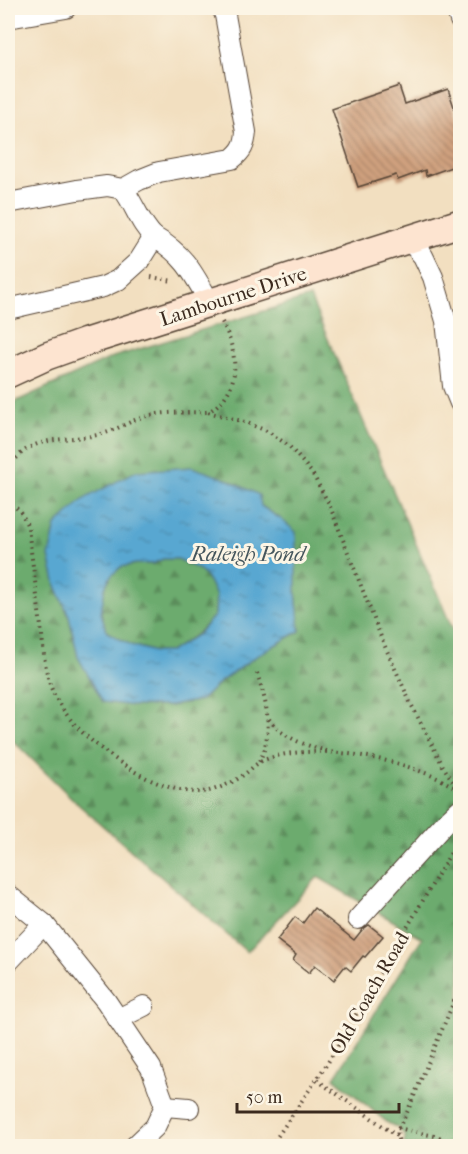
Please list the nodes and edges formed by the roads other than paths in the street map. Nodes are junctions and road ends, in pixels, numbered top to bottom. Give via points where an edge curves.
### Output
1 (66, 8) edge
2 (222, 8) edge
3 (456, 8) edge
4 (8, 18) edge
5 (460, 20) edge
6 (123, 189) junction
7 (8, 203) edge
8 (460, 223) edge
9 (154, 237) junction
10 (409, 240) junction
11 (210, 303) junction
12 (8, 309) edge
13 (8, 374) edge
14 (460, 403) edge
15 (460, 798) edge
16 (8, 895) edge
17 (358, 919) dead end
18 (44, 924) junction
19 (8, 962) edge
20 (144, 1006) dead end
21 (118, 1019) junction
22 (165, 1106) junction
23 (189, 1108) dead end
24 (135, 1146) edge

1 - 4 street
2 - 6 street via 246,132 241,152 232,159 159,172
3 - 5 street
6 - 7 street via 107,186
6 - 9 street
8 - 10 street, Lambourne Drive
9 - 11 street via 186,263
9 - 12 street via 139,261 118,280
10 - 11 street, Lambourne Drive
10 - 14 street via 423,256 433,277 446,321 453,386
11 - 13 street, Lambourne Drive via 76,345
15 - 17 street via 447,821
16 - 18 street
18 - 19 street
18 - 21 street
20 - 21 street
21 - 22 street via 151,1068
22 - 23 street
22 - 24 street via 155,1127

